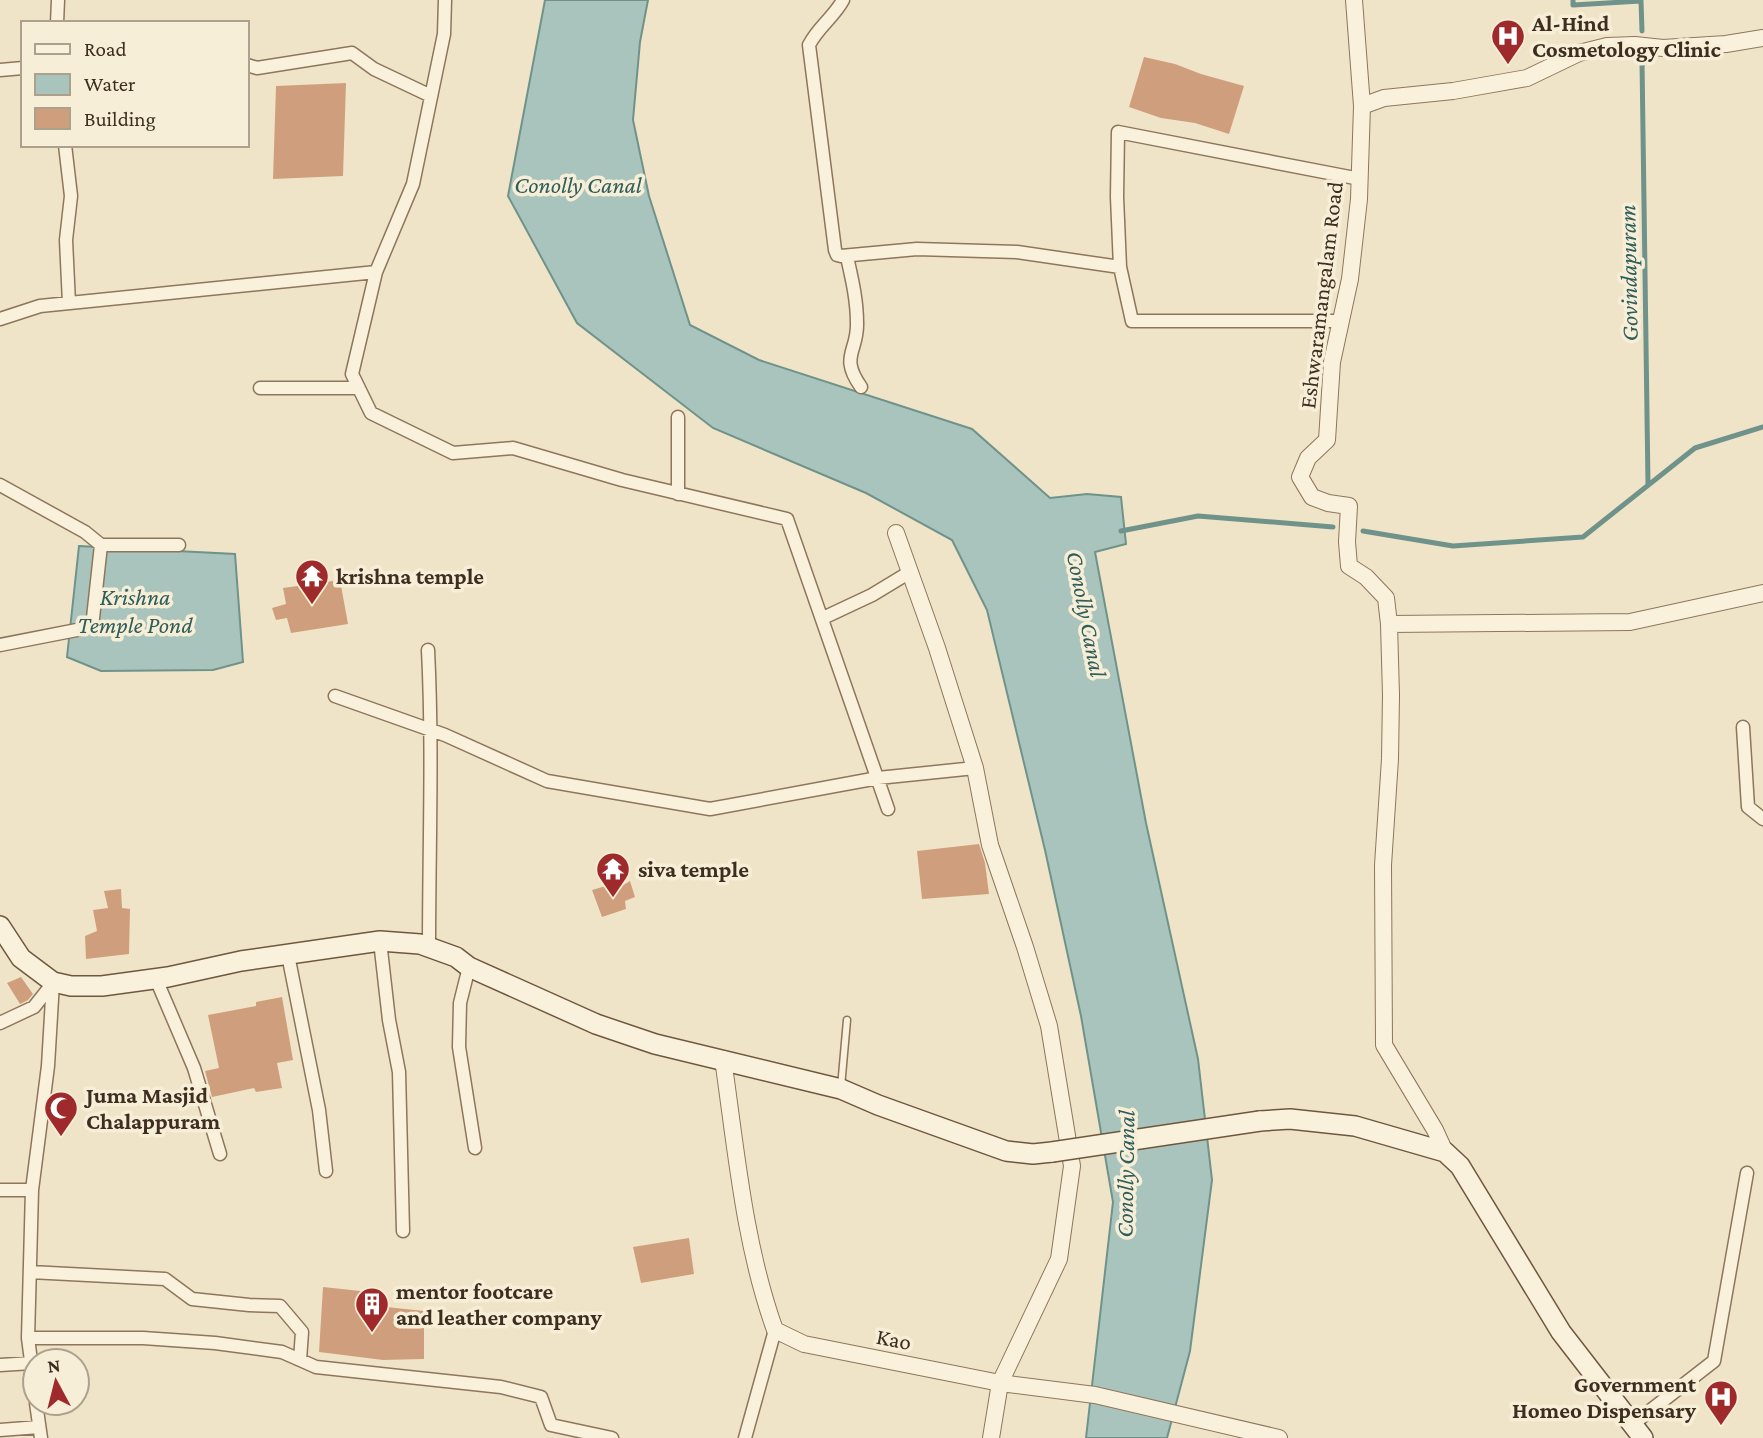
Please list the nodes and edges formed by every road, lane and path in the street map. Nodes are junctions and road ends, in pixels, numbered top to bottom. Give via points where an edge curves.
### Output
1 (58, 0) edge
2 (445, 0) edge
3 (844, 0) edge
4 (1354, 0) edge
5 (57, 21) edge
6 (1763, 38) edge
7 (248, 65) edge
8 (21, 68) edge
9 (0, 70) edge
10 (431, 96) junction
11 (1362, 106) junction
12 (65, 147) edge
13 (1360, 179) junction
14 (847, 257) junction
15 (1120, 267) junction
16 (376, 272) junction
17 (69, 303) junction
18 (0, 319) edge
19 (1341, 321) junction
20 (861, 387) dead end
21 (260, 388) dead end
22 (359, 388) junction
23 (678, 417) dead end
24 (0, 485) edge
25 (678, 494) junction
26 (895, 533) dead end
27 (101, 545) junction
28 (179, 545) dead end
29 (910, 572) junction
30 (1763, 593) edge
31 (823, 618) junction
32 (1389, 624) junction
33 (0, 645) edge
34 (428, 650) dead end
35 (335, 696) dead end
36 (1742, 727) dead end
37 (432, 731) junction
38 (975, 768) junction
39 (878, 778) junction
40 (888, 808) dead end
41 (1763, 820) edge
42 (0, 926) edge
43 (380, 942) junction
44 (429, 947) junction
45 (288, 954) junction
46 (469, 967) junction
47 (156, 979) junction
48 (53, 982) junction
49 (847, 1020) dead end
50 (0, 1023) edge
51 (723, 1059) junction
52 (841, 1089) junction
53 (475, 1148) dead end
54 (1445, 1152) junction
55 (220, 1154) dead end
56 (326, 1171) dead end
57 (1746, 1173) dead end
58 (0, 1190) edge
59 (33, 1190) junction
60 (403, 1231) dead end
61 (30, 1272) junction
62 (775, 1331) junction
63 (29, 1338) junction
64 (30, 1347) edge
65 (300, 1360) junction
66 (21, 1364) edge
67 (0, 1365) edge
68 (1000, 1383) junction
69 (0, 1430) edge
70 (1638, 1431) edge
71 (40, 1433) edge
72 (612, 1438) edge
73 (745, 1438) edge
74 (991, 1438) edge
75 (1279, 1438) edge

1 - 5 street
2 - 10 street via 444,34
3 - 14 street via 809,45 835,250
4 - 11 street, Eshwaramangalam Road
6 - 11 street via 1663,48 1607,46 1579,53 1527,78 1384,98
7 - 10 street via 257,68 352,53 374,69
8 - 9 street
10 - 16 street via 412,184
11 - 13 street, Eshwaramangalam Road
12 - 17 street via 71,196 66,240
13 - 15 street via 1118,132
13 - 19 street, Eshwaramangalam Road
14 - 15 street via 917,249 1017,252
14 - 20 street via 858,328 850,372
15 - 19 street via 1132,321
16 - 17 street
16 - 22 street via 352,374
17 - 18 street via 40,306
19 - 32 street, Eshwaramangalam Road via 1332,362 1327,440 1300,477 1312,497 1349,506 1349,566 1385,598
21 - 22 street
22 - 25 street via 371,413 453,453 513,448
23 - 25 street
24 - 27 street
25 - 31 street via 787,519
26 - 29 street
27 - 28 street
27 - 33 street via 92,627
29 - 31 street
29 - 38 street
30 - 32 street via 1630,622
31 - 39 street
32 - 54 street via 1384,1045
34 - 37 street
35 - 37 street
36 - 41 street via 1748,807
37 - 39 street via 547,781 710,809
37 - 44 street
38 - 39 street
38 - 68 street via 990,845 1049,1026 1072,1166 1059,1259
39 - 40 street
42 - 48 main road via 21,958
43 - 44 main road
43 - 45 main road
43 - 60 street via 400,1072
44 - 46 main road
45 - 47 main road
45 - 56 street via 319,1110
46 - 51 main road via 596,1024 655,1044
46 - 53 street via 460,1003 459,1047
47 - 48 main road via 102,986
47 - 55 street via 194,1069
48 - 50 street via 34,1007
48 - 59 street
49 - 52 lane
51 - 52 main road
51 - 62 street via 757,1269
52 - 54 main road, bridge via 1006,1151 1033,1154 1290,1119 1355,1126
54 - 70 main road via 1460,1166 1560,1332
57 - 70 street via 1714,1361
58 - 59 street
59 - 61 street
61 - 63 street
61 - 65 street via 165,1279 192,1299 280,1306 302,1332
62 - 68 street, Kao via 804,1345
62 - 73 street
63 - 64 street
63 - 65 street via 215,1343 282,1352
65 - 72 street via 316,1367 515,1390 541,1397 551,1425
66 - 67 street
68 - 74 street
68 - 75 street, Kao via 1095,1395
69 - 71 street

